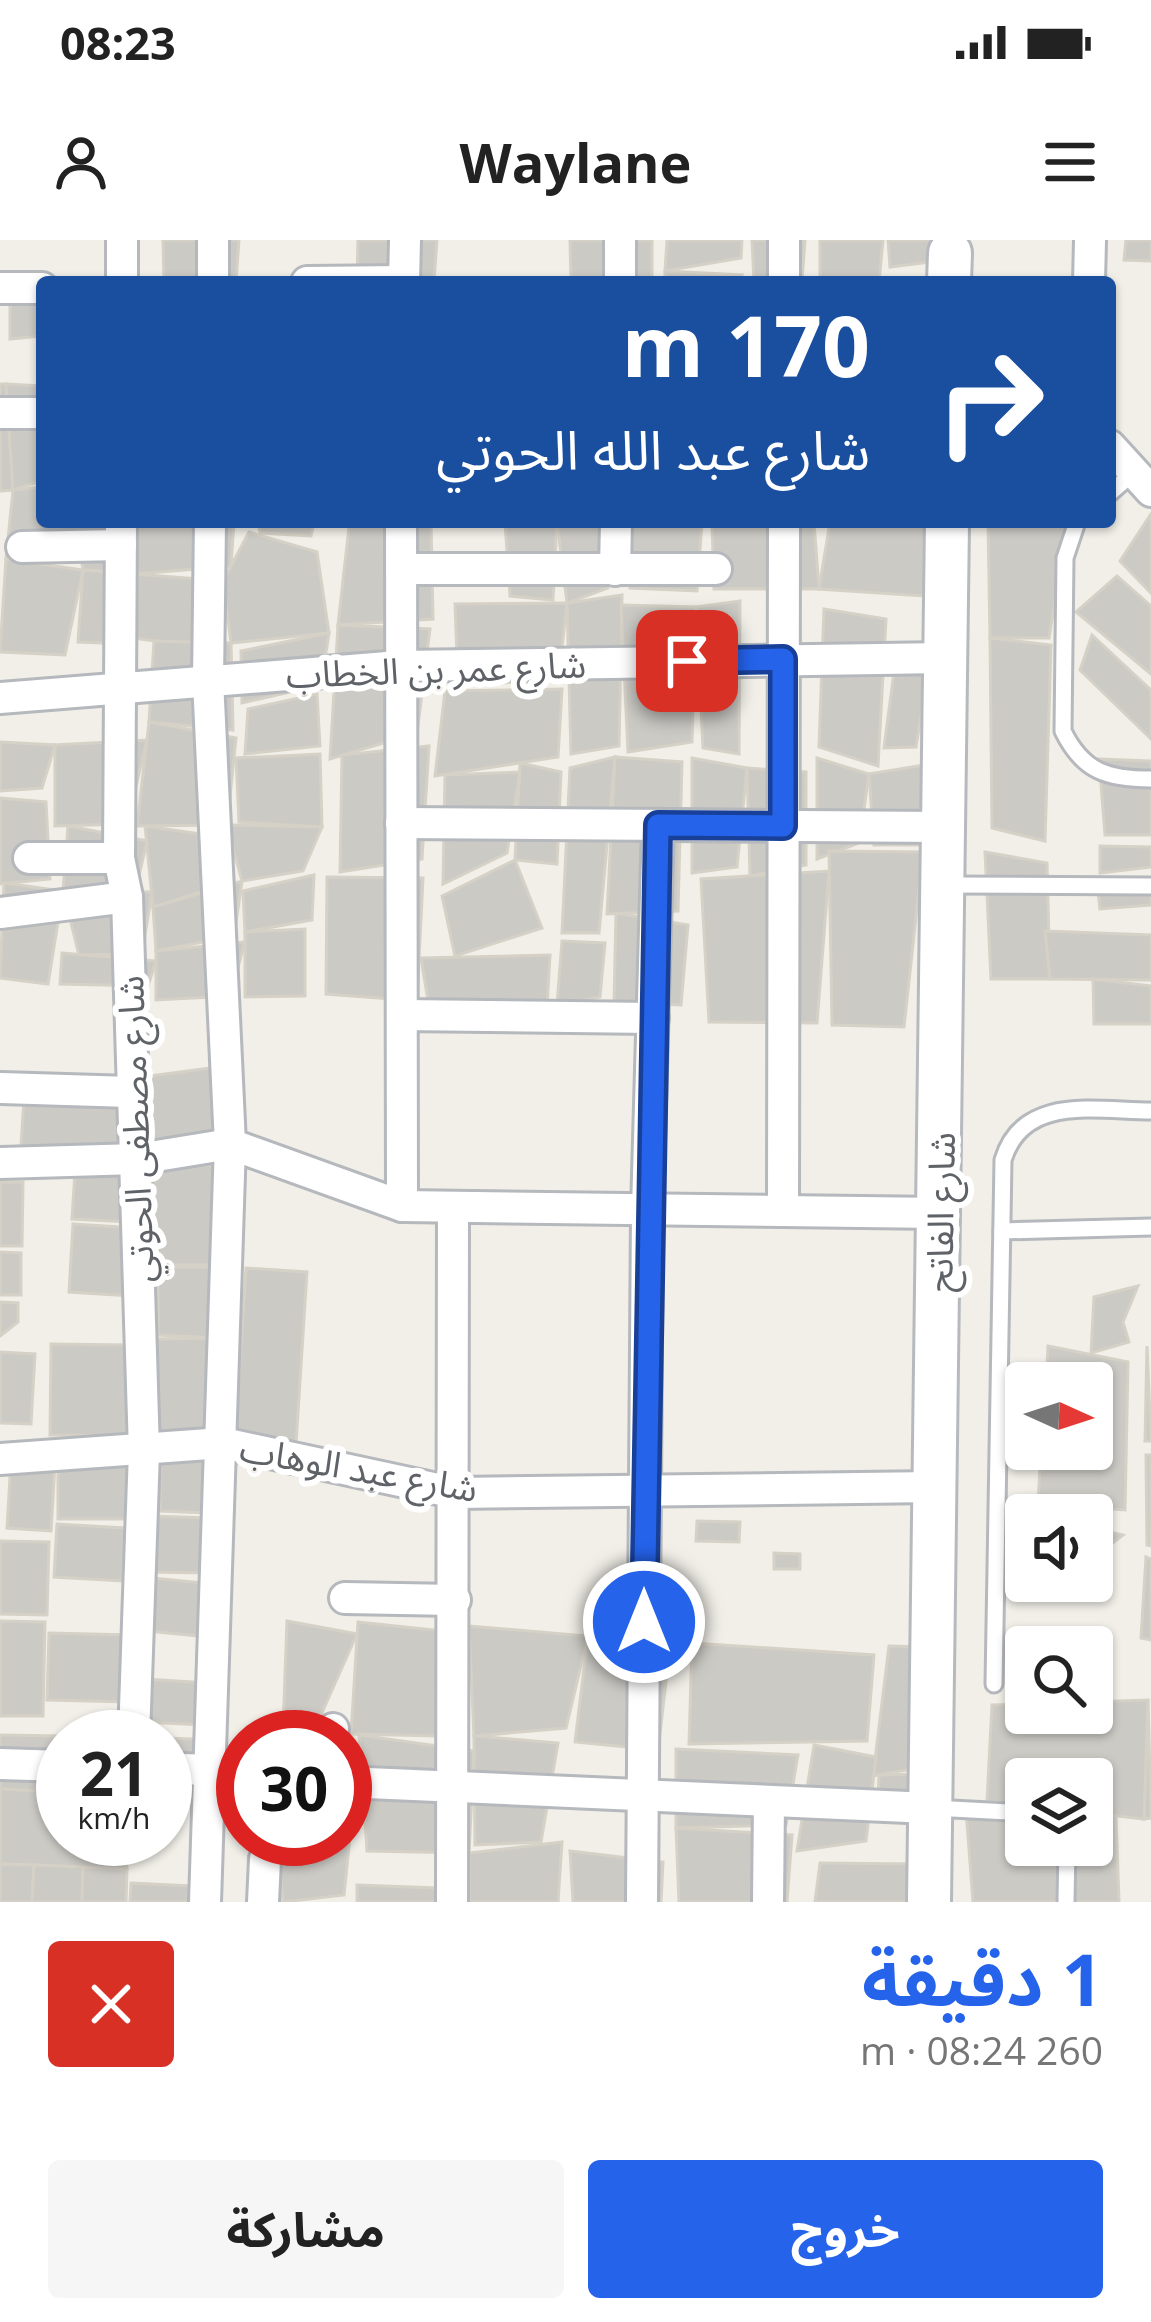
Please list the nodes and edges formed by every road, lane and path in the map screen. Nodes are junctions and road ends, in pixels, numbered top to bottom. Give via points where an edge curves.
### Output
1 (122, 240) edge
2 (214, 240) edge
3 (405, 240) edge
4 (620, 240) edge
5 (784, 240) edge
6 (1090, 240) edge
7 (122, 276) edge
8 (213, 276) edge
9 (404, 276) edge
10 (620, 276) edge
11 (784, 276) edge
12 (1089, 276) edge
13 (0, 288) edge
14 (36, 288) edge
15 (36, 412) edge
16 (0, 413) edge
17 (1116, 457) edge
18 (1132, 486) edge
19 (210, 528) edge
20 (401, 528) edge
21 (616, 528) edge
22 (784, 528) edge
23 (947, 528) edge
24 (1075, 528) edge
25 (121, 534) edge
26 (22, 547) dead end
27 (401, 569) junction
28 (716, 569) dead end
29 (615, 570) junction
30 (945, 658) junction
31 (783, 659) junction
32 (400, 666) junction
33 (208, 680) junction
34 (120, 687) junction
35 (0, 698) edge
36 (1151, 779) edge
37 (401, 824) junction
38 (658, 825) junction
39 (783, 826) junction
40 (944, 827) junction
41 (28, 858) dead end
42 (119, 858) junction
43 (943, 885) junction
44 (1151, 886) edge
45 (127, 897) junction
46 (0, 913) edge
47 (402, 1015) junction
48 (652, 1018) junction
49 (1, 1088) edge
50 (131, 1092) junction
51 (1151, 1111) edge
52 (230, 1144) junction
53 (138, 1159) junction
54 (0, 1163) edge
55 (403, 1206) junction
56 (453, 1208) junction
57 (647, 1210) junction
58 (783, 1210) junction
59 (940, 1213) junction
60 (1151, 1228) edge
61 (1002, 1231) junction
62 (223, 1443) junction
63 (144, 1450) junction
64 (0, 1459) edge
65 (935, 1487) junction
66 (644, 1490) junction
67 (456, 1493) junction
68 (345, 1598) dead end
69 (455, 1600) junction
70 (994, 1684) dead end
71 (135, 1710) edge
72 (227, 1710) edge
73 (0, 1764) edge
74 (36, 1765) edge
75 (372, 1783) edge
76 (455, 1788) junction
77 (644, 1798) junction
78 (769, 1801) junction
79 (930, 1808) junction
80 (1005, 1812) edge
81 (216, 1839) edge
82 (265, 1866) edge
83 (1067, 1866) edge
84 (205, 1902) edge
85 (263, 1902) edge
86 (452, 1902) edge
87 (642, 1902) edge
88 (768, 1902) edge
89 (929, 1902) edge
90 (1066, 1902) edge

1 - 7 street
2 - 8 street
3 - 9 street
4 - 10 street
5 - 11 street
6 - 12 street
13 - 14 street
15 - 16 street
17 - 18 street
19 - 33 street
20 - 27 street
21 - 29 street
22 - 31 street
23 - 30 street, شارع الفاتح
24 - 36 lane via 1065,558 1063,731 1093,771
25 - 26 street
25 - 34 street, شارع مصطفى الحوتي
27 - 29 street
27 - 32 street
28 - 29 street
30 - 31 street, شارع عمر بن الخطاب
30 - 40 street, شارع الفاتح
31 - 32 street, شارع عمر بن الخطاب
31 - 39 street
32 - 33 street, شارع عمر بن الخطاب
32 - 37 street
33 - 34 street, شارع عمر بن الخطاب
33 - 52 street
34 - 35 street, شارع عمر بن الخطاب
34 - 42 street, شارع مصطفى الحوتي
37 - 38 street
37 - 47 street
38 - 39 street
38 - 48 street
39 - 40 street
39 - 58 street
40 - 43 street, شارع الفاتح
41 - 42 street
42 - 45 street, شارع مصطفى الحوتي
43 - 44 lane
43 - 59 street, شارع الفاتح
45 - 46 street
45 - 50 street, شارع مصطفى الحوتي
47 - 48 street
47 - 55 street
48 - 57 street
49 - 50 street
50 - 53 street, شارع مصطفى الحوتي
51 - 61 lane via 1047,1112 1024,1123 1003,1160
52 - 53 street
52 - 55 street
52 - 62 street
53 - 54 street
53 - 63 street, شارع مصطفى الحوتي
55 - 56 street
56 - 57 street
56 - 67 street
57 - 58 street
57 - 66 street
58 - 59 street
59 - 65 street, شارع الفاتح
60 - 61 lane
61 - 70 lane
62 - 63 street, شارع عبد الوهاب
62 - 67 street, شارع عبد الوهاب
62 - 72 street
63 - 64 street, شارع عبد الوهاب
63 - 71 street, شارع مصطفى الحوتي
65 - 66 street, شارع عبد الوهاب
65 - 79 street, شارع الفاتح
66 - 67 street, شارع عبد الوهاب
66 - 77 street
67 - 69 street
68 - 69 street
69 - 76 street
73 - 74 street
75 - 76 street
76 - 77 street
76 - 86 street
77 - 78 street
77 - 87 street
78 - 79 street
78 - 88 street
79 - 80 lane
79 - 89 street, شارع الفاتح
81 - 84 street
82 - 85 street
83 - 90 lane

